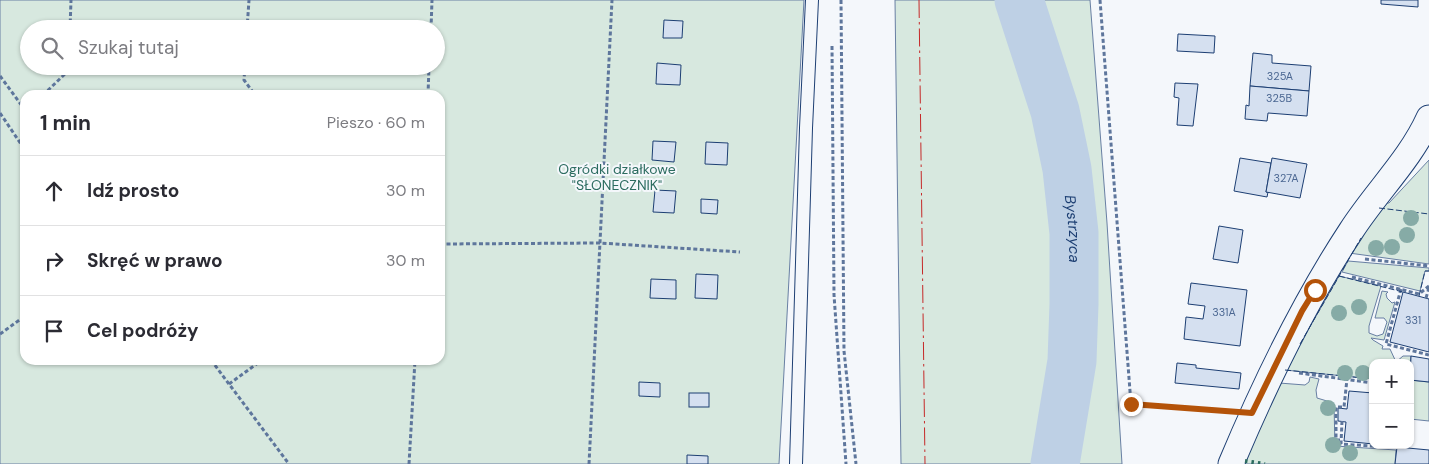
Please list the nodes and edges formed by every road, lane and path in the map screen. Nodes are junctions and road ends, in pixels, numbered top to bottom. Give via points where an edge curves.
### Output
1 (71, 0) edge
2 (249, 0) edge
3 (432, 0) edge
4 (612, 0) edge
5 (812, 0) edge
6 (842, 0) edge
7 (1100, 0) edge
8 (70, 20) edge
9 (248, 20) edge
10 (431, 20) edge
11 (832, 38) dead end
12 (64, 75) edge
13 (244, 75) edge
14 (429, 75) edge
15 (0, 76) edge
16 (48, 90) edge
17 (251, 90) edge
18 (428, 90) edge
19 (20, 103) edge
20 (1, 116) edge
21 (1429, 118) edge
22 (20, 143) edge
23 (600, 243) junction
24 (445, 244) edge
25 (740, 252) dead end
26 (1363, 259) dead end
27 (1429, 266) edge
28 (1348, 276) dead end
29 (1429, 287) edge
30 (1401, 289) junction
31 (1426, 298) dead end
32 (20, 320) edge
33 (0, 334) edge
34 (1429, 355) edge
35 (216, 365) edge
36 (255, 365) edge
37 (414, 365) edge
38 (1293, 372) dead end
39 (1347, 380) junction
40 (1369, 382) edge
41 (229, 384) junction
42 (1252, 413) junction
43 (1342, 421) dead end
44 (1340, 440) junction
45 (1369, 446) edge
46 (289, 464) edge
47 (409, 464) edge
48 (588, 464) edge
49 (796, 464) edge
50 (846, 464) edge
51 (856, 464) edge
52 (1231, 464) edge

1 - 8 path
2 - 9 path
3 - 10 path
4 - 23 path
5 - 49 lane
6 - 51 path via 844,351
7 - 42 path via 1131,404
11 - 50 path via 834,295
12 - 16 path
13 - 17 path
14 - 18 path
15 - 19 path
20 - 22 path
21 - 42 street via 1400,167 1352,229 1302,311
23 - 24 path
23 - 25 path
23 - 48 path
26 - 27 path
28 - 30 path
29 - 30 path via 1419,294
29 - 31 path
30 - 34 path via 1386,344
32 - 33 path
35 - 41 path
36 - 41 path
37 - 47 path
38 - 39 path
39 - 40 path
39 - 44 path via 1344,407 1336,407 1336,440
41 - 46 path
42 - 52 street
43 - 44 path
44 - 45 path via 1341,444

